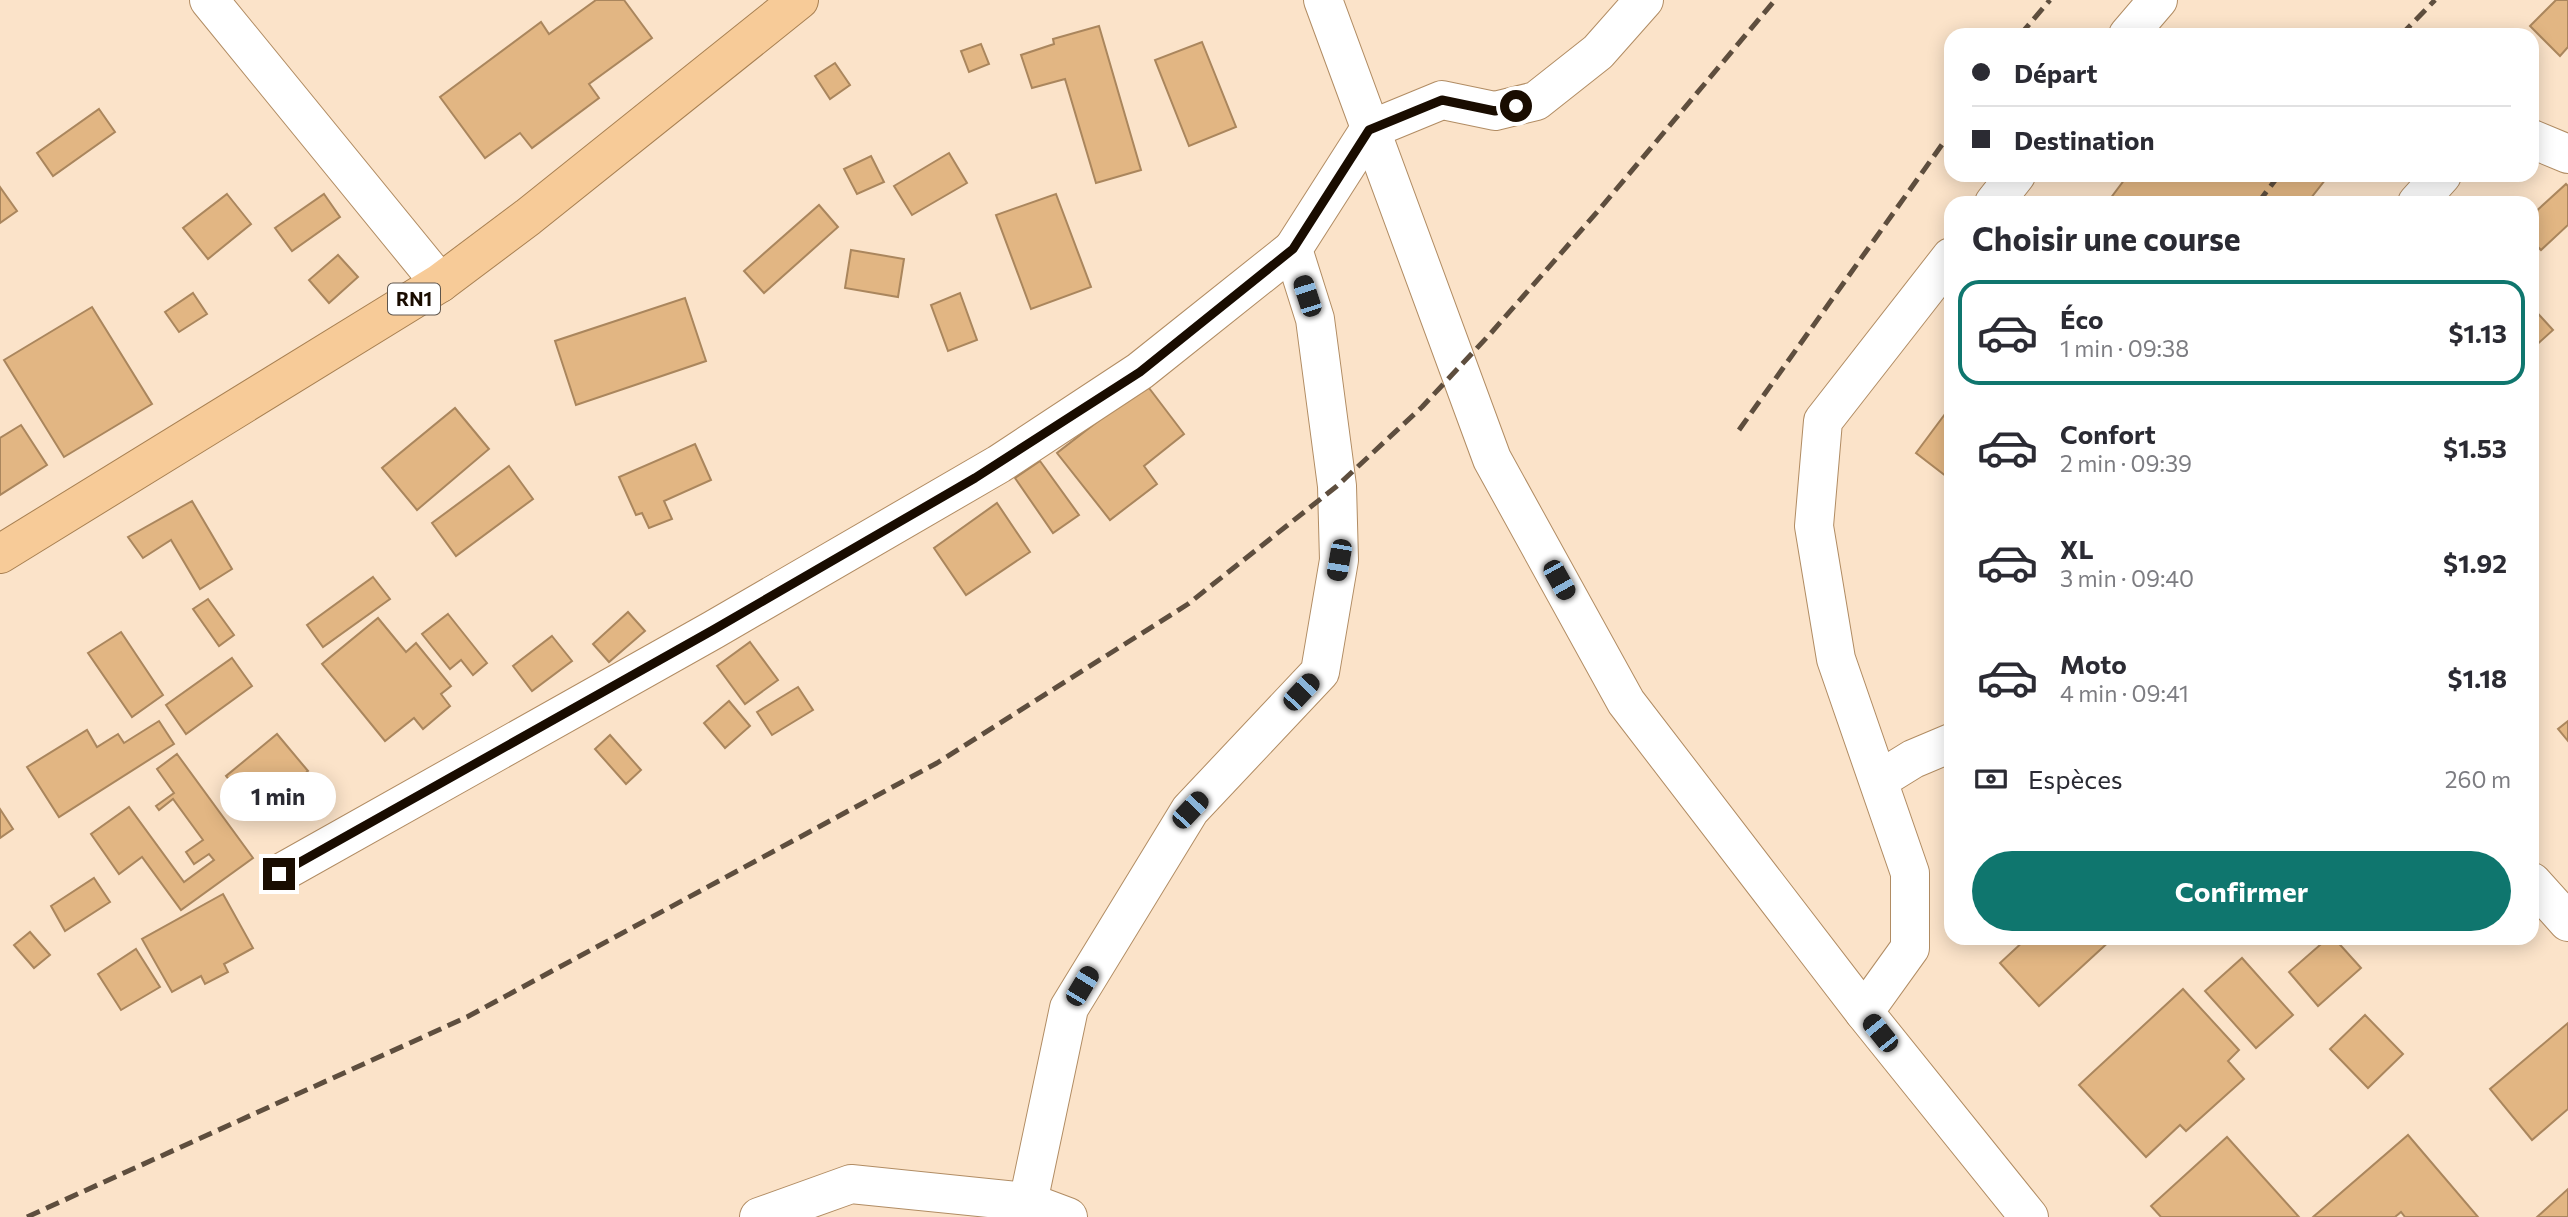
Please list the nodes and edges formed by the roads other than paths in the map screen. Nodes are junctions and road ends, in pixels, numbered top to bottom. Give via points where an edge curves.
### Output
1 (209, 0) edge
2 (799, 0) edge
3 (1323, 0) edge
4 (1644, 0) edge
5 (2158, 0) edge
6 (2134, 28) edge
7 (1369, 130) junction
8 (2539, 142) edge
9 (2568, 154) edge
10 (2010, 182) edge
11 (2436, 182) edge
12 (2000, 196) edge
13 (2423, 196) edge
14 (1293, 249) junction
15 (1944, 266) edge
16 (440, 283) junction
17 (0, 554) edge
18 (1944, 746) edge
19 (1879, 780) junction
20 (279, 874) dead end
21 (2539, 890) edge
22 (2568, 922) edge
23 (1864, 1012) junction
24 (1027, 1209) edge
25 (759, 1217) edge
26 (1068, 1217) edge
27 (2029, 1217) edge

1 - 16 street
2 - 16 highway, RN1
3 - 7 street
4 - 7 street via 1598,52 1536,102 1495,111 1442,100
5 - 6 street
7 - 14 street
7 - 23 street via 1492,459 1626,702
8 - 9 street
10 - 12 street
11 - 13 street
14 - 20 street via 1140,372 999,464
14 - 24 street via 1315,319 1337,486 1339,560 1320,672 1190,810 1069,1008
15 - 19 street via 1823,421 1814,526 1836,659
16 - 17 highway, RN1
18 - 19 street
19 - 23 street via 1910,873 1910,948
21 - 22 street
23 - 27 street
24 - 25 street via 850,1184
24 - 26 street

